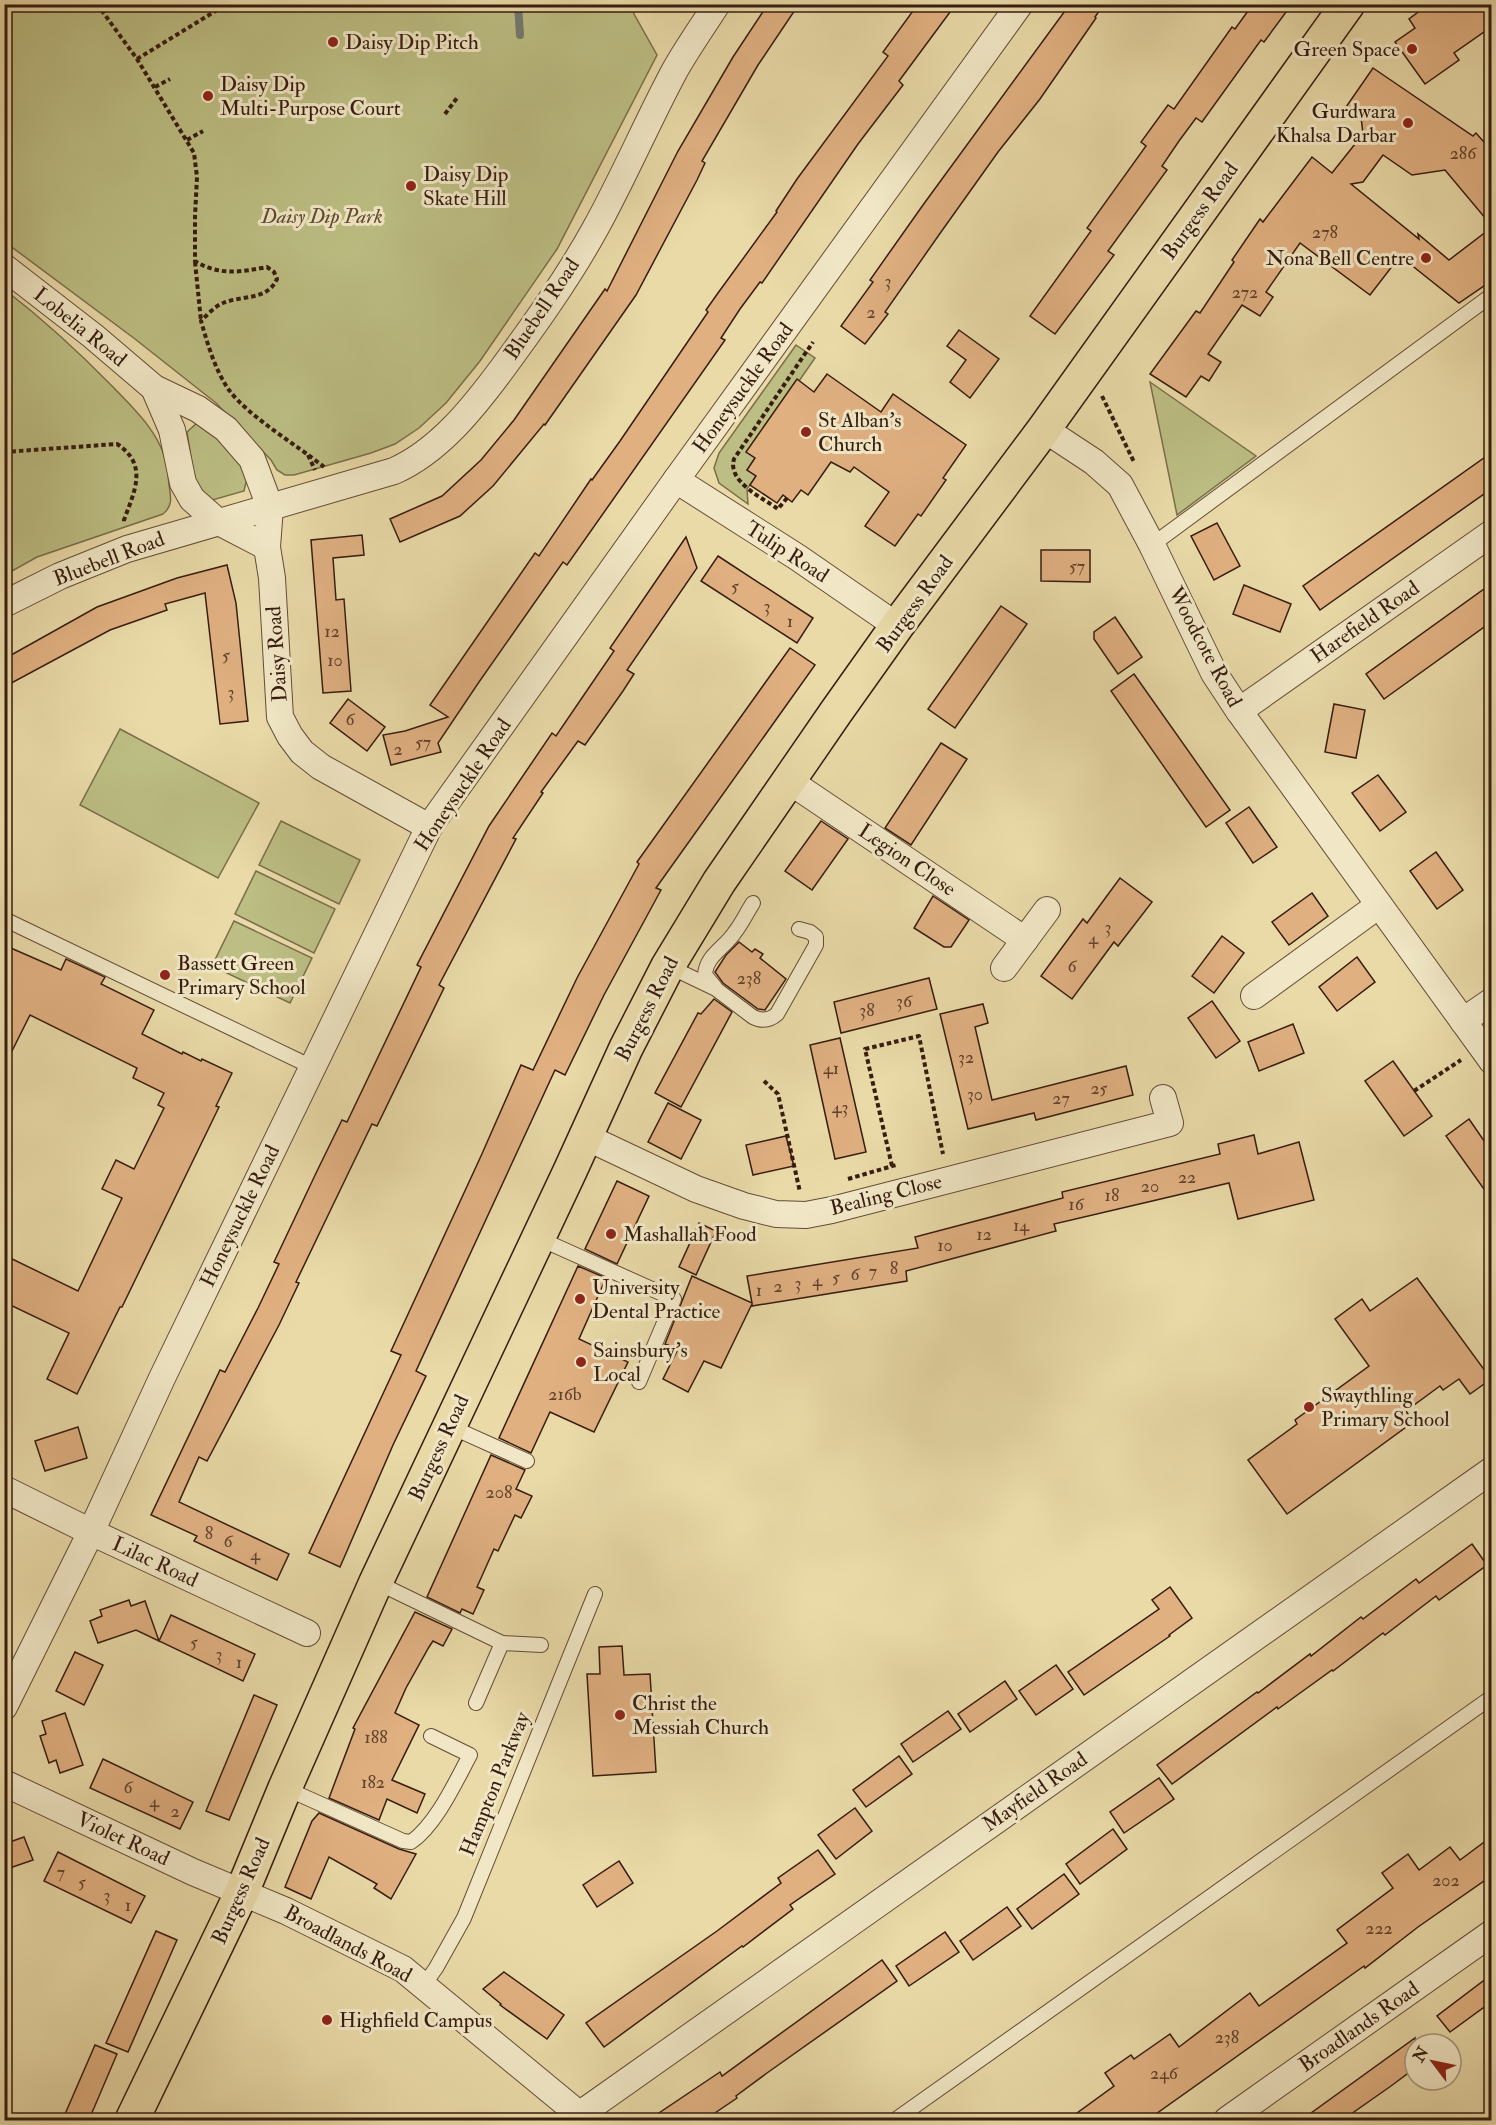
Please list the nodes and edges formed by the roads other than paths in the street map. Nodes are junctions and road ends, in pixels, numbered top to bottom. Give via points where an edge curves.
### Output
1 (717, 4) edge
2 (1020, 4) edge
3 (1348, 4) edge
4 (4, 267) edge
5 (1491, 295) edge
6 (154, 388) junction
7 (1044, 429) junction
8 (676, 480) junction
9 (270, 507) junction
10 (217, 521) junction
11 (1491, 533) edge
12 (1152, 545) junction
13 (267, 547) junction
14 (4, 604) edge
15 (897, 626) junction
16 (1239, 711) junction
17 (789, 781) junction
18 (429, 827) junction
19 (753, 903) dead end
20 (1379, 905) junction
21 (1047, 910) dead end
22 (4, 919) edge
23 (799, 929) dead end
24 (1025, 940) junction
25 (668, 966) junction
26 (1004, 968) dead end
27 (717, 989) junction
28 (1254, 996) dead end
29 (1491, 1001) edge
30 (1463, 1021) junction
31 (1486, 1054) edge
32 (312, 1067) junction
33 (1163, 1098) dead end
34 (586, 1137) junction
35 (538, 1238) junction
36 (639, 1382) dead end
37 (449, 1426) junction
38 (526, 1461) dead end
39 (1491, 1470) edge
40 (4, 1489) edge
41 (91, 1532) junction
42 (376, 1582) junction
43 (595, 1594) dead end
44 (307, 1633) dead end
45 (502, 1643) junction
46 (541, 1646) dead end
47 (1491, 1697) edge
48 (476, 1703) dead end
49 (4, 1707) edge
50 (431, 1736) dead end
51 (4, 1783) edge
52 (285, 1788) junction
53 (242, 1892) junction
54 (1491, 1933) edge
55 (424, 1985) junction
56 (582, 2118) edge
57 (132, 2121) edge
58 (895, 2121) edge
59 (1227, 2121) edge

1 - 9 street, Bluebell Road via 676,68 596,229 552,297 461,419 411,463 394,471
2 - 8 street, Honeysuckle Road
3 - 7 main road, Burgess Road
4 - 6 street, Lobelia Road
5 - 12 lane
6 - 9 street, Lobelia Road via 198,409 226,429 252,459
6 - 10 street, Lobelia Road via 171,430 183,483 192,499
7 - 12 street, Woodcote Road via 1094,462 1120,485
7 - 15 main road, Burgess Road
8 - 15 street, Tulip Road
8 - 18 street, Honeysuckle Road
9 - 10 street, Bluebell Road
9 - 13 street, Daisy Road
10 - 13 street
10 - 14 street, Bluebell Road via 127,549
11 - 16 street, Harefield Road
12 - 16 street, Woodcote Road via 1214,673
13 - 18 street, Daisy Road via 280,717 290,736 321,767
15 - 17 main road, Burgess Road
16 - 20 street, Woodcote Road
17 - 24 street, Legion Close
17 - 25 main road, Burgess Road
18 - 32 street, Honeysuckle Road
19 - 27 lane via 735,934 708,962 705,975
20 - 28 street
20 - 30 street, Woodcote Road
21 - 24 street
22 - 32 lane
23 - 27 lane via 813,933 817,940 774,1018 753,1017
24 - 26 street
25 - 27 lane
25 - 34 main road, Burgess Road
29 - 30 street
30 - 31 street, Woodcote Road
32 - 41 street, Honeysuckle Road
33 - 34 street, Bealing Close via 1170,1123 806,1215 776,1214 696,1190
34 - 35 main road, Burgess Road
35 - 36 lane via 674,1299
35 - 37 main road, Burgess Road
37 - 38 lane
37 - 42 main road, Burgess Road
39 - 56 street, Mayfield Road
40 - 41 street, Lilac Road
41 - 44 street, Lilac Road
41 - 49 street, Honeysuckle Road
42 - 45 lane
42 - 52 main road, Burgess Road
43 - 55 lane, Hampton Parkway via 464,1918
45 - 46 lane
45 - 48 lane
47 - 58 lane
50 - 52 lane via 470,1755 444,1804 411,1842
51 - 53 street, Violet Road
52 - 53 main road, Burgess Road
53 - 55 street, Broadlands Road via 403,1969
53 - 57 main road, Burgess Road
54 - 59 street, Broadlands Road
55 - 56 street, Broadlands Road

